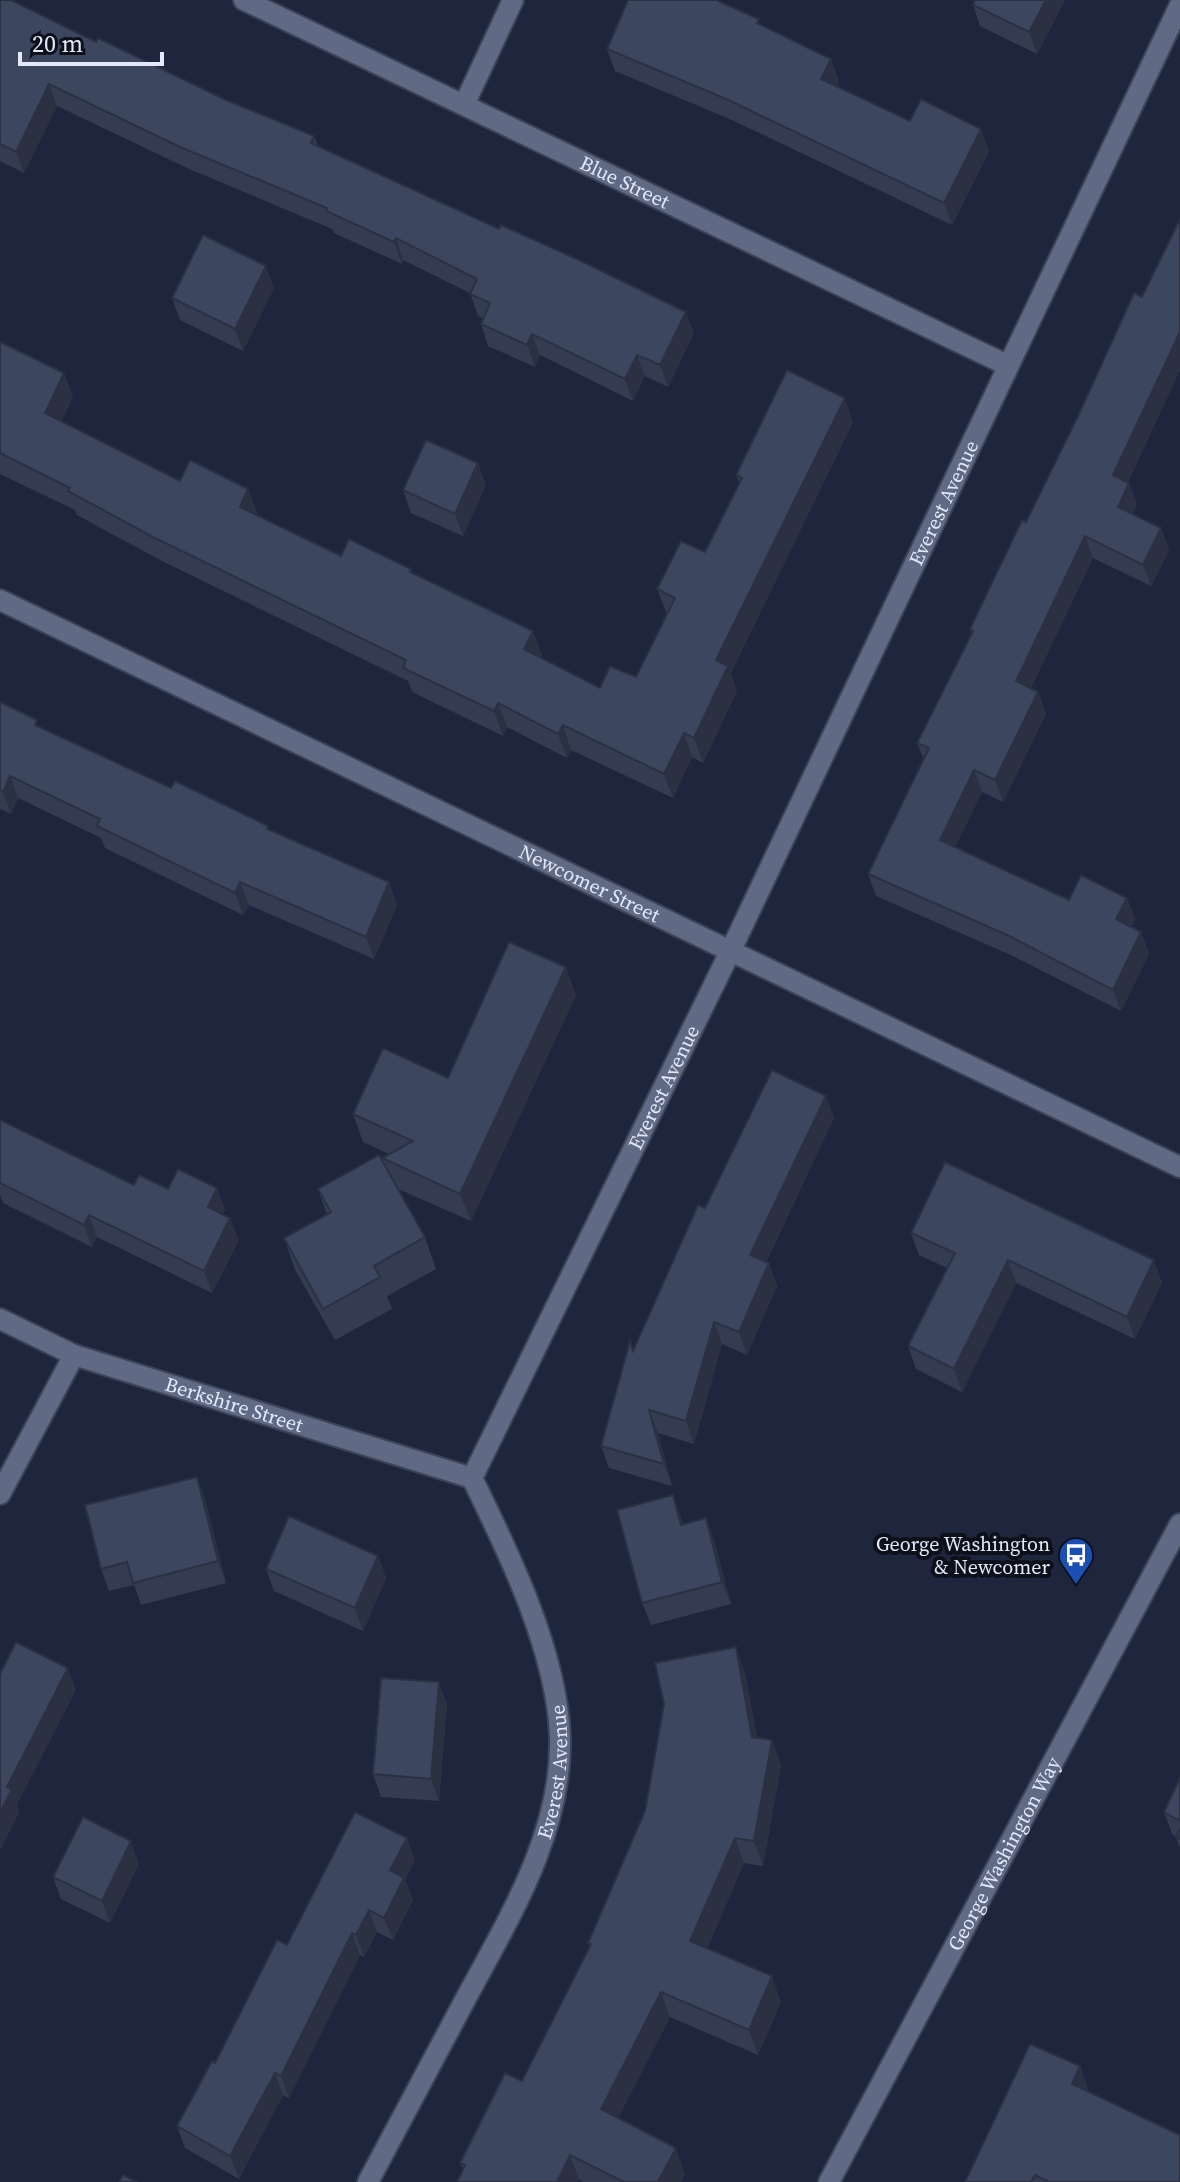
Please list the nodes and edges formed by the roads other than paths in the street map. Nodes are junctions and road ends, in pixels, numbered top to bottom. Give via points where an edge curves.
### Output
1 (244, 0) edge
2 (513, 0) edge
3 (1180, 5) edge
4 (464, 105) junction
5 (1007, 365) junction
6 (0, 600) edge
7 (730, 952) junction
8 (1180, 1167) edge
9 (0, 1319) edge
10 (74, 1355) junction
11 (472, 1478) junction
12 (0, 1494) edge
13 (1180, 1524) edge
14 (368, 2182) edge
15 (829, 2182) edge

1 - 4 street, Blue Street
2 - 4 street
3 - 5 street, Everest Avenue
4 - 5 street, Blue Street
5 - 7 street, Everest Avenue
6 - 7 street, Newcomer Street
7 - 8 street, Newcomer Street
7 - 11 street, Everest Avenue
9 - 10 street, Berkshire Street
10 - 11 street, Berkshire Street
10 - 12 street
11 - 14 street, Everest Avenue via 503,1540 550,1675 560,1735 553,1808 526,1886
13 - 15 street, George Washington Way

